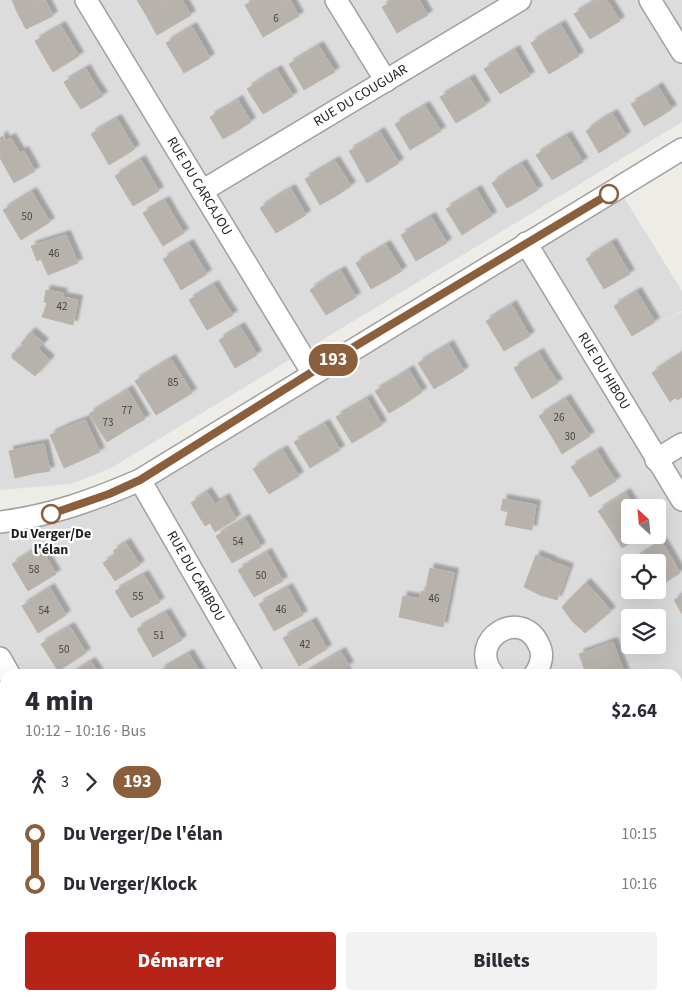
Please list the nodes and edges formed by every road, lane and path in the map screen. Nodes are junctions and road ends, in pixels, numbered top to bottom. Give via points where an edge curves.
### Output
1 (86, 0) edge
2 (336, 0) edge
3 (520, 0) edge
4 (650, 0) edge
5 (682, 52) edge
6 (386, 81) junction
7 (682, 149) edge
8 (202, 191) junction
9 (526, 244) junction
10 (312, 372) junction
11 (682, 444) edge
12 (656, 460) junction
13 (140, 480) junction
14 (682, 500) edge
15 (0, 522) edge
16 (249, 669) edge
17 (491, 669) edge
18 (538, 669) edge

1 - 8 street, RUE DU CARCAJOU
2 - 6 street
3 - 6 street, RUE DU COUGUAR
4 - 5 street
6 - 8 street, RUE DU COUGUAR
7 - 9 street
8 - 10 street, RUE DU CARCAJOU
9 - 10 street
9 - 12 street, RUE DU HIBOU
10 - 13 street
11 - 12 street
12 - 14 street, RUE DU HIBOU
13 - 15 street via 50,514
13 - 16 street, RUE DU CARIBOU
17 - 18 street via 486,659 488,643 502,630 512,627 529,631 537,638 542,649

